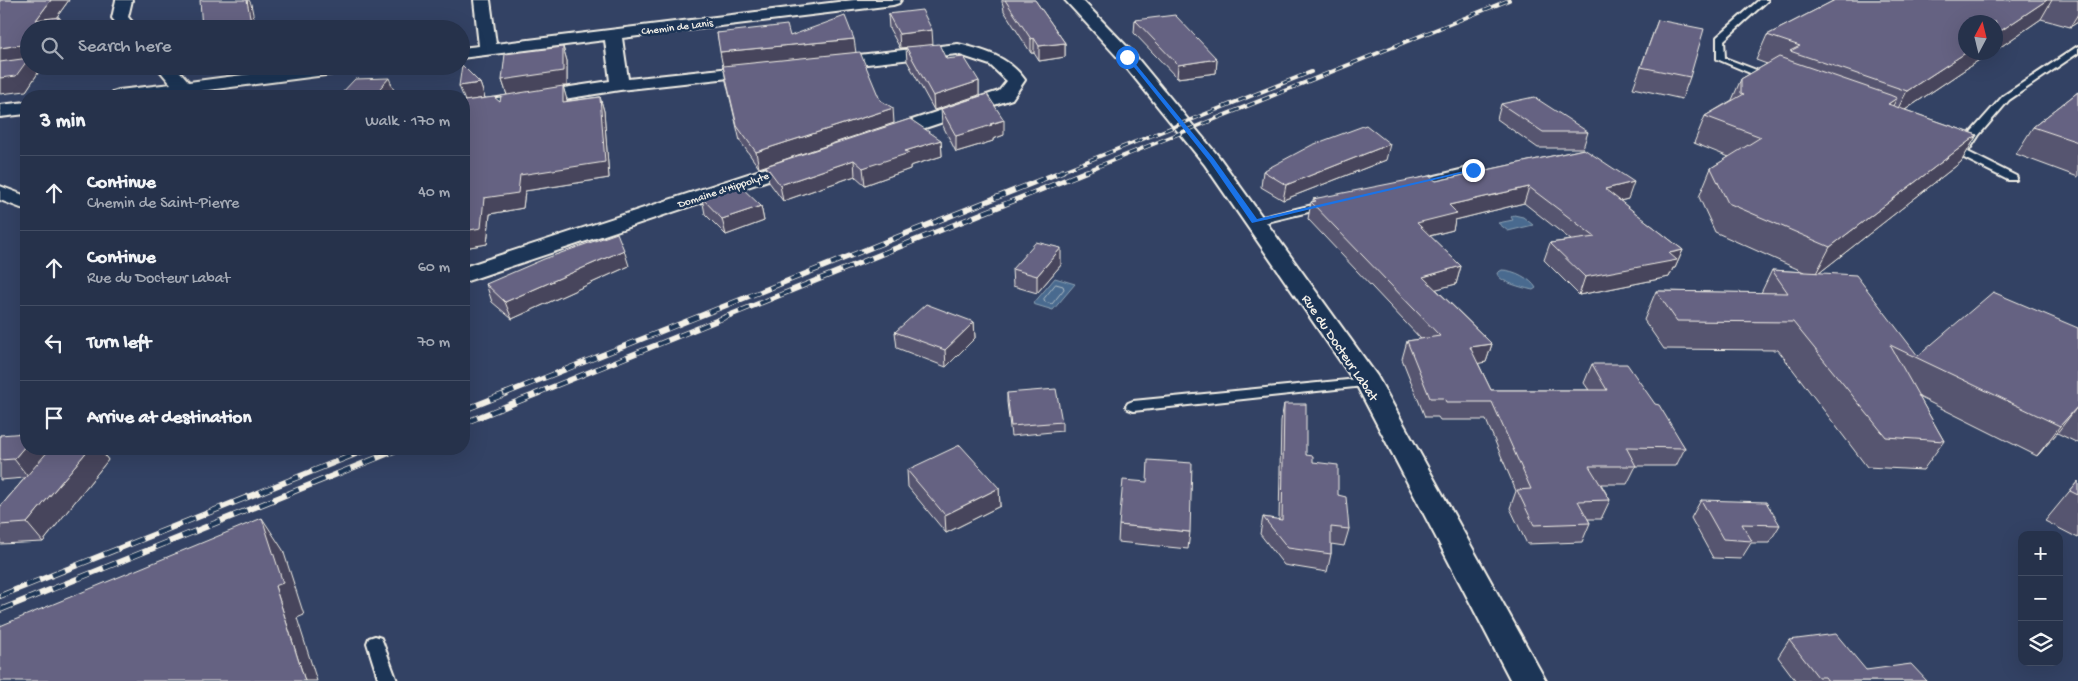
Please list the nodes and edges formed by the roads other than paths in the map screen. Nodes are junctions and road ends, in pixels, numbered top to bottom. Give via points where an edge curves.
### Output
1 (124, 0) edge
2 (482, 0) edge
3 (893, 0) edge
4 (1073, 0) edge
5 (1764, 0) edge
6 (122, 20) edge
7 (613, 34) junction
8 (2078, 49) edge
9 (488, 50) junction
10 (470, 52) edge
11 (809, 65) edge
12 (20, 68) edge
13 (779, 68) edge
14 (0, 71) edge
15 (173, 75) edge
16 (304, 75) edge
17 (1774, 80) edge
18 (620, 85) junction
19 (185, 88) junction
20 (168, 90) edge
21 (216, 90) edge
22 (470, 108) edge
23 (20, 109) edge
24 (0, 111) edge
25 (865, 142) edge
26 (819, 157) edge
27 (1473, 170) dead end
28 (2012, 178) dead end
29 (1408, 186) edge
30 (0, 192) edge
31 (20, 201) edge
32 (1331, 204) edge
33 (1255, 222) junction
34 (470, 273) edge
35 (1368, 382) junction
36 (1133, 406) dead end
37 (375, 643) dead end
38 (388, 681) edge
39 (1529, 681) edge

1 - 6 street
2 - 9 street
3 - 7 street, Chemin de Lanis
4 - 33 street, Rue du Docteur Labat via 1170,109
5 - 17 lane via 1720,39 1721,59
7 - 9 street, Chemin de Lanis
7 - 18 street
8 - 28 lane via 2006,98 1957,151
9 - 10 street, Chemin de Lanis
11 - 25 street via 958,49 996,61 1016,80 1006,95
12 - 14 street
13 - 18 street
15 - 19 street
16 - 21 street
18 - 22 street
19 - 20 street
19 - 21 street
23 - 24 street
26 - 34 street, Domaine d'Hippolyte
27 - 29 lane
30 - 31 street
32 - 33 lane
33 - 35 street, Rue du Docteur Labat
35 - 36 lane
35 - 39 street, Rue du Docteur Labat
37 - 38 lane

